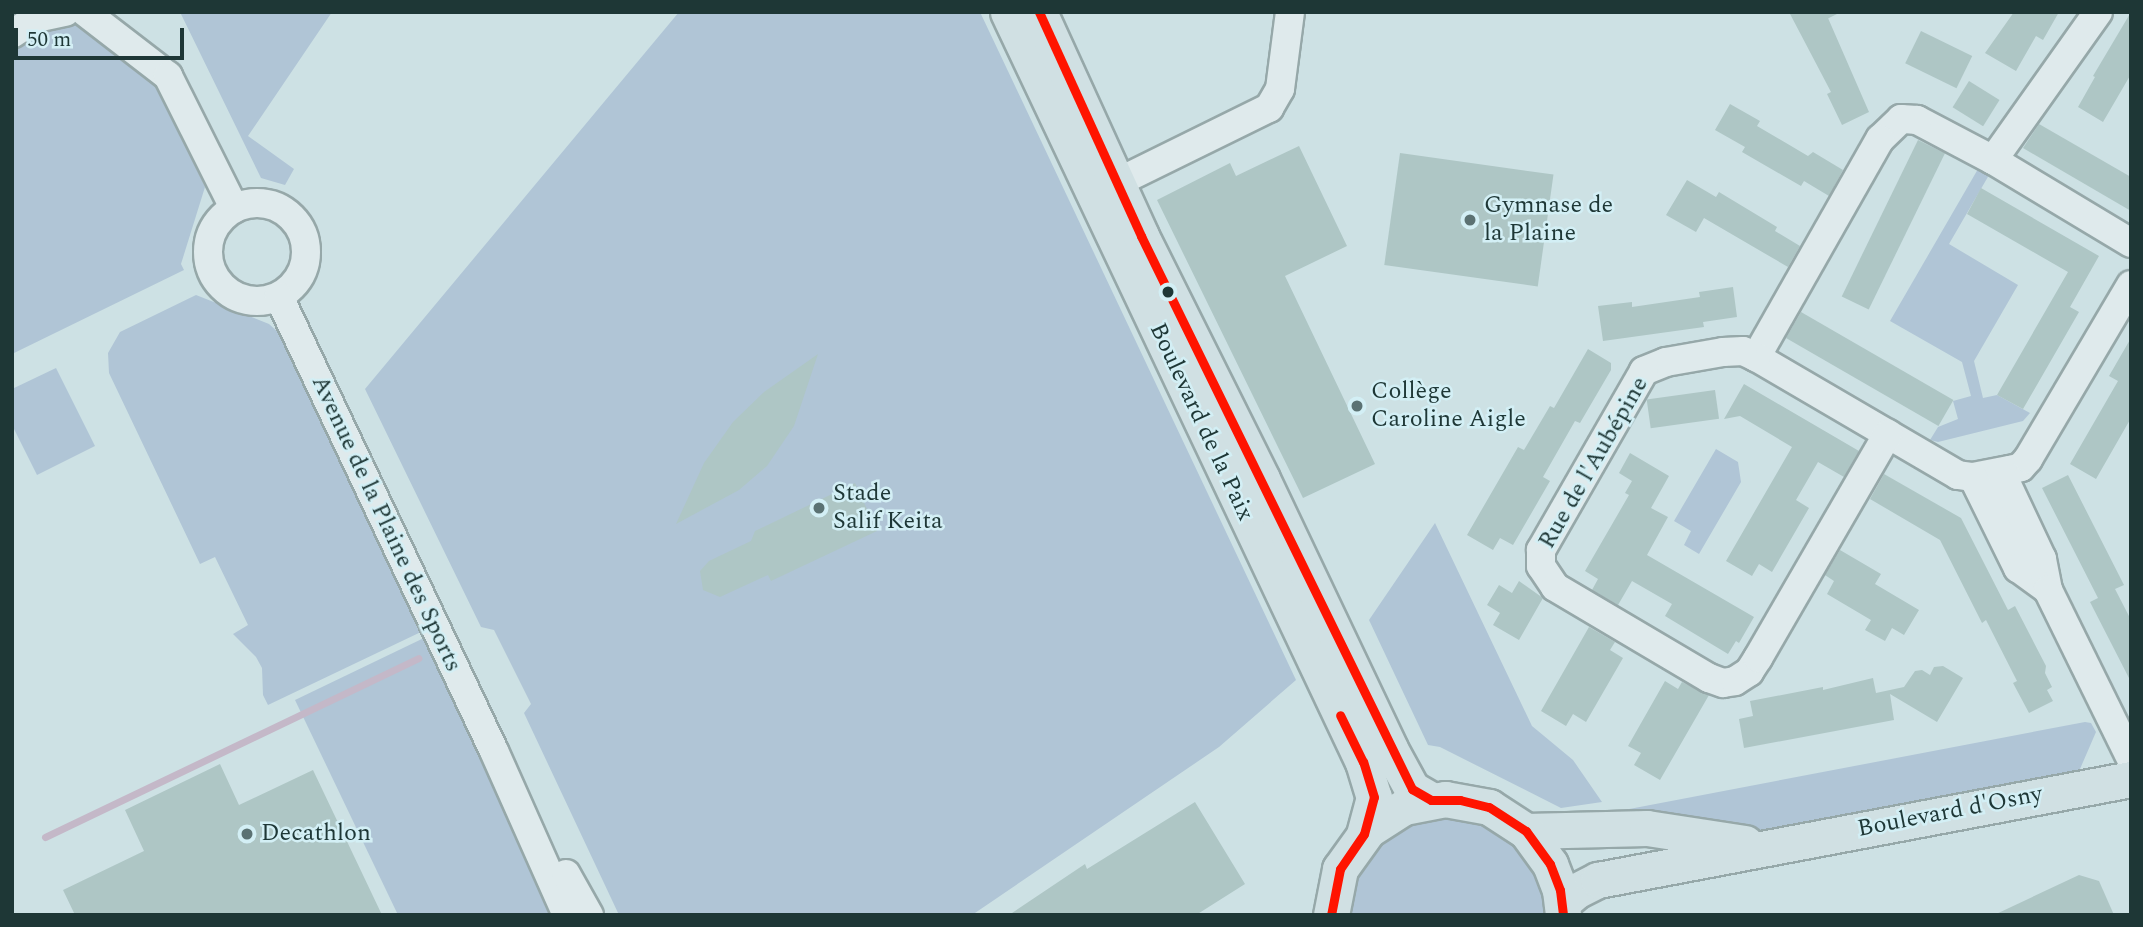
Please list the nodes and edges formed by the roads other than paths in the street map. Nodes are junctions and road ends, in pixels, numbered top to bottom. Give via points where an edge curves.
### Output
1 (1008, 12) edge
2 (1040, 12) edge
3 (1290, 12) edge
4 (2098, 12) edge
5 (78, 13) edge
6 (12, 34) edge
7 (1993, 160) junction
8 (1107, 189) junction
9 (234, 208) junction
10 (2131, 243) edge
11 (2131, 285) edge
12 (279, 297) junction
13 (1756, 357) junction
14 (1888, 434) junction
15 (2001, 472) junction
16 (1973, 478) junction
17 (2048, 590) junction
18 (494, 751) junction
19 (2131, 759) edge
20 (2131, 779) edge
21 (1431, 800) junction
22 (1526, 831) junction
23 (1364, 834) junction
24 (1769, 846) junction
25 (1562, 909) edge
26 (1328, 910) edge
27 (567, 915) edge
28 (589, 915) edge

1 - 8 main road, Boulevard de la Paix
2 - 8 main road, Boulevard de la Paix
3 - 8 street via 1280,89 1269,108
4 - 7 street
5 - 6 street via 36,18
5 - 9 street via 168,76
7 - 10 street
7 - 13 street via 1917,120 1901,119 1889,129
8 - 21 main road, Boulevard de la Paix via 1141,236 1390,749 1412,789
8 - 23 main road, Boulevard de la Paix via 1363,762 1374,797
9 - 12 street via 212,230 208,261 214,275 242,299
9 - 12 street via 268,203 300,226 306,241 305,266 293,287
11 - 15 street via 2028,459 2021,467
12 - 18 street, Avenue de la Plaine des Sports
13 - 14 street
13 - 14 street, Rue de l'Aubépine via 1742,351 1723,352 1657,364 1644,371 1541,550 1541,566 1555,587 1709,678 1735,681 1749,672 1758,658
14 - 16 street via 1958,475
15 - 16 street
15 - 17 street via 2042,559
16 - 17 street via 2018,568
17 - 19 street
18 - 27 street, Avenue de la Plaine des Sports
18 - 28 street, Avenue de la Plaine des Sports
20 - 24 main road, Boulevard d'Osny
21 - 22 main road via 1475,803
21 - 23 main road via 1391,813
22 - 24 main road, Boulevard d'Osny via 1647,828
22 - 25 main road via 1550,864
23 - 26 main road via 1340,869
24 - 25 main road, Boulevard d'Osny via 1598,880 1576,891

